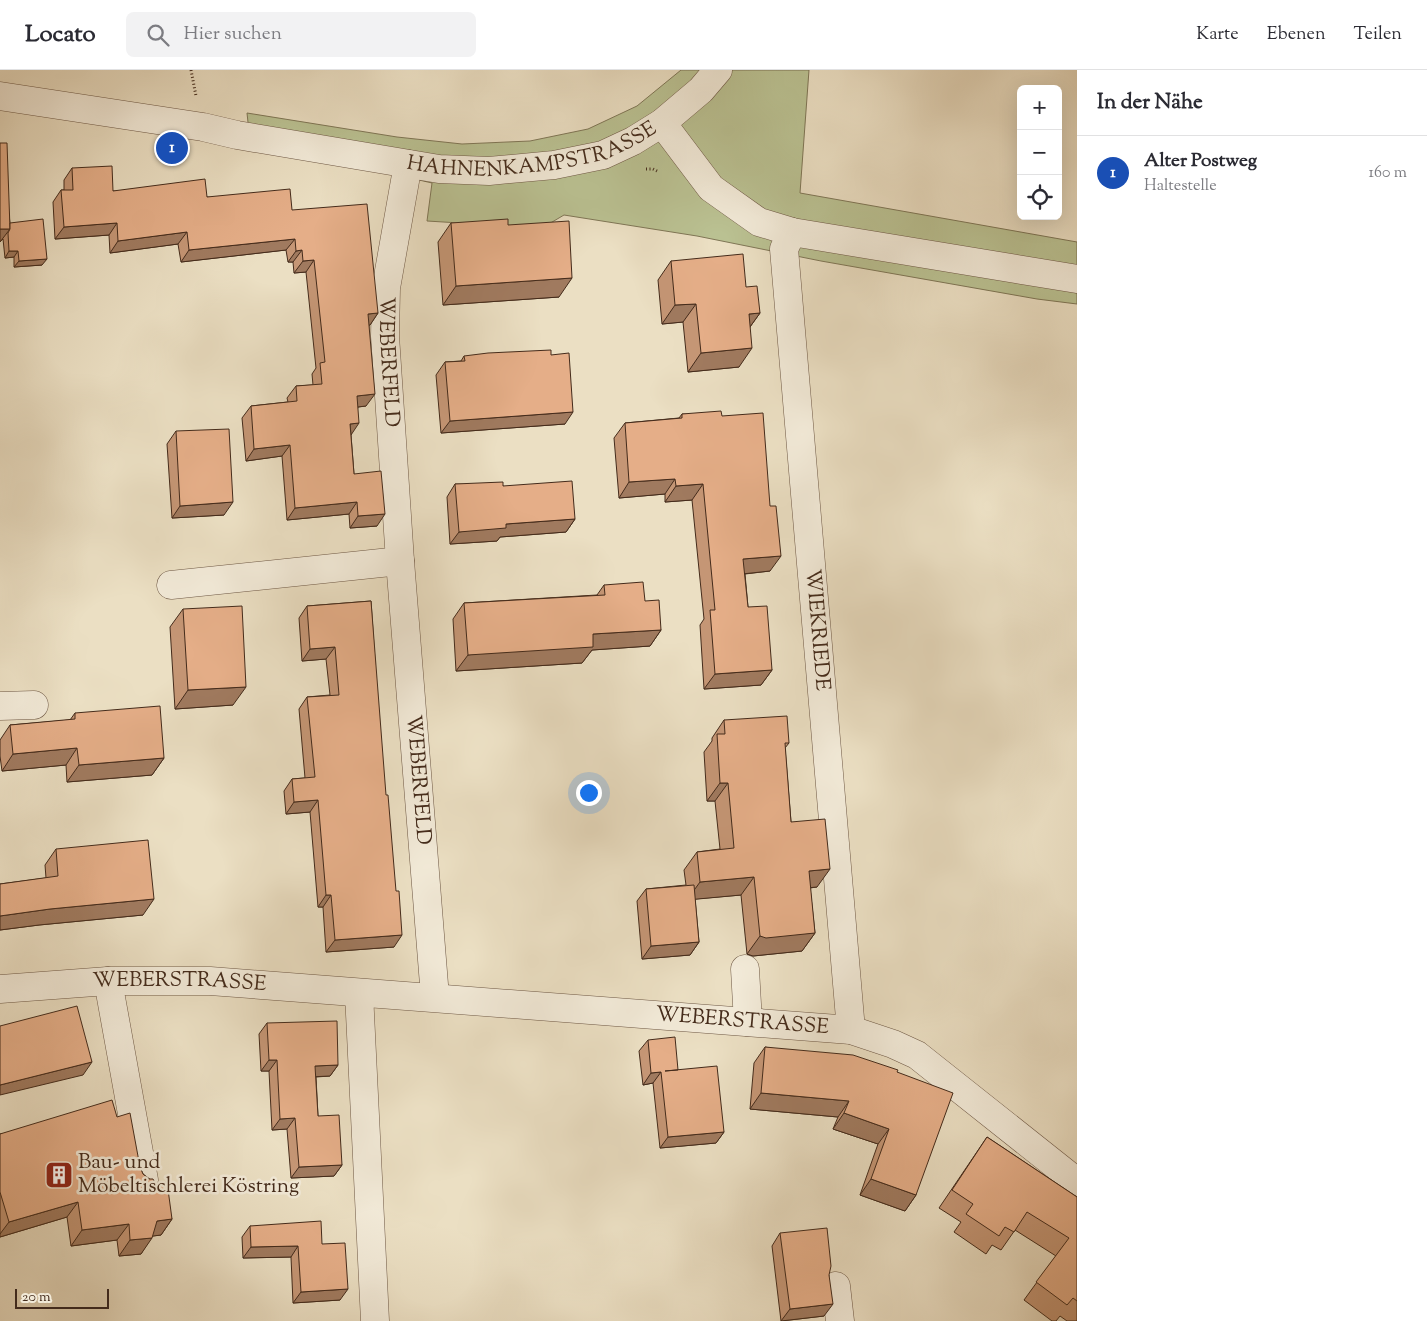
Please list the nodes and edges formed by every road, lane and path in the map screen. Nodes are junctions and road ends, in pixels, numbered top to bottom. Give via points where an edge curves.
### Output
1 (191, 70) edge
2 (718, 70) edge
3 (0, 96) edge
4 (197, 103) dead end
5 (662, 123) junction
6 (408, 164) junction
7 (792, 232) junction
8 (1077, 279) edge
9 (400, 561) junction
10 (171, 585) dead end
11 (34, 705) dead end
12 (0, 706) edge
13 (745, 969) dead end
14 (108, 981) junction
15 (0, 989) edge
16 (359, 992) junction
17 (435, 997) junction
18 (748, 1022) junction
19 (851, 1030) junction
20 (144, 1180) edge
21 (1077, 1182) edge
22 (836, 1286) dead end
23 (375, 1321) edge
24 (840, 1321) edge

1 - 4 path
2 - 5 street via 701,90
3 - 6 street, HAHNENKAMPSTRASSE via 203,127
5 - 6 street, HAHNENKAMPSTRASSE via 633,142 603,155 554,165 489,171
5 - 7 street, HAHNENKAMPSTRASSE via 711,188 759,222
6 - 9 street, WEBERFELD via 386,288 385,336
7 - 8 street, HAHNENKAMPSTRASSE
7 - 19 street, WIEKRIEDE via 784,249
9 - 10 street
9 - 17 street, WEBERFELD
11 - 12 street
13 - 18 street
14 - 15 street, WEBERSTRASSE
14 - 16 street, WEBERSTRASSE via 210,981
14 - 20 street
16 - 17 street, WEBERSTRASSE
16 - 23 street
17 - 18 street, WEBERSTRASSE
18 - 19 street, WEBERSTRASSE
19 - 21 street, WEBERSTRASSE via 917,1055
22 - 24 street

